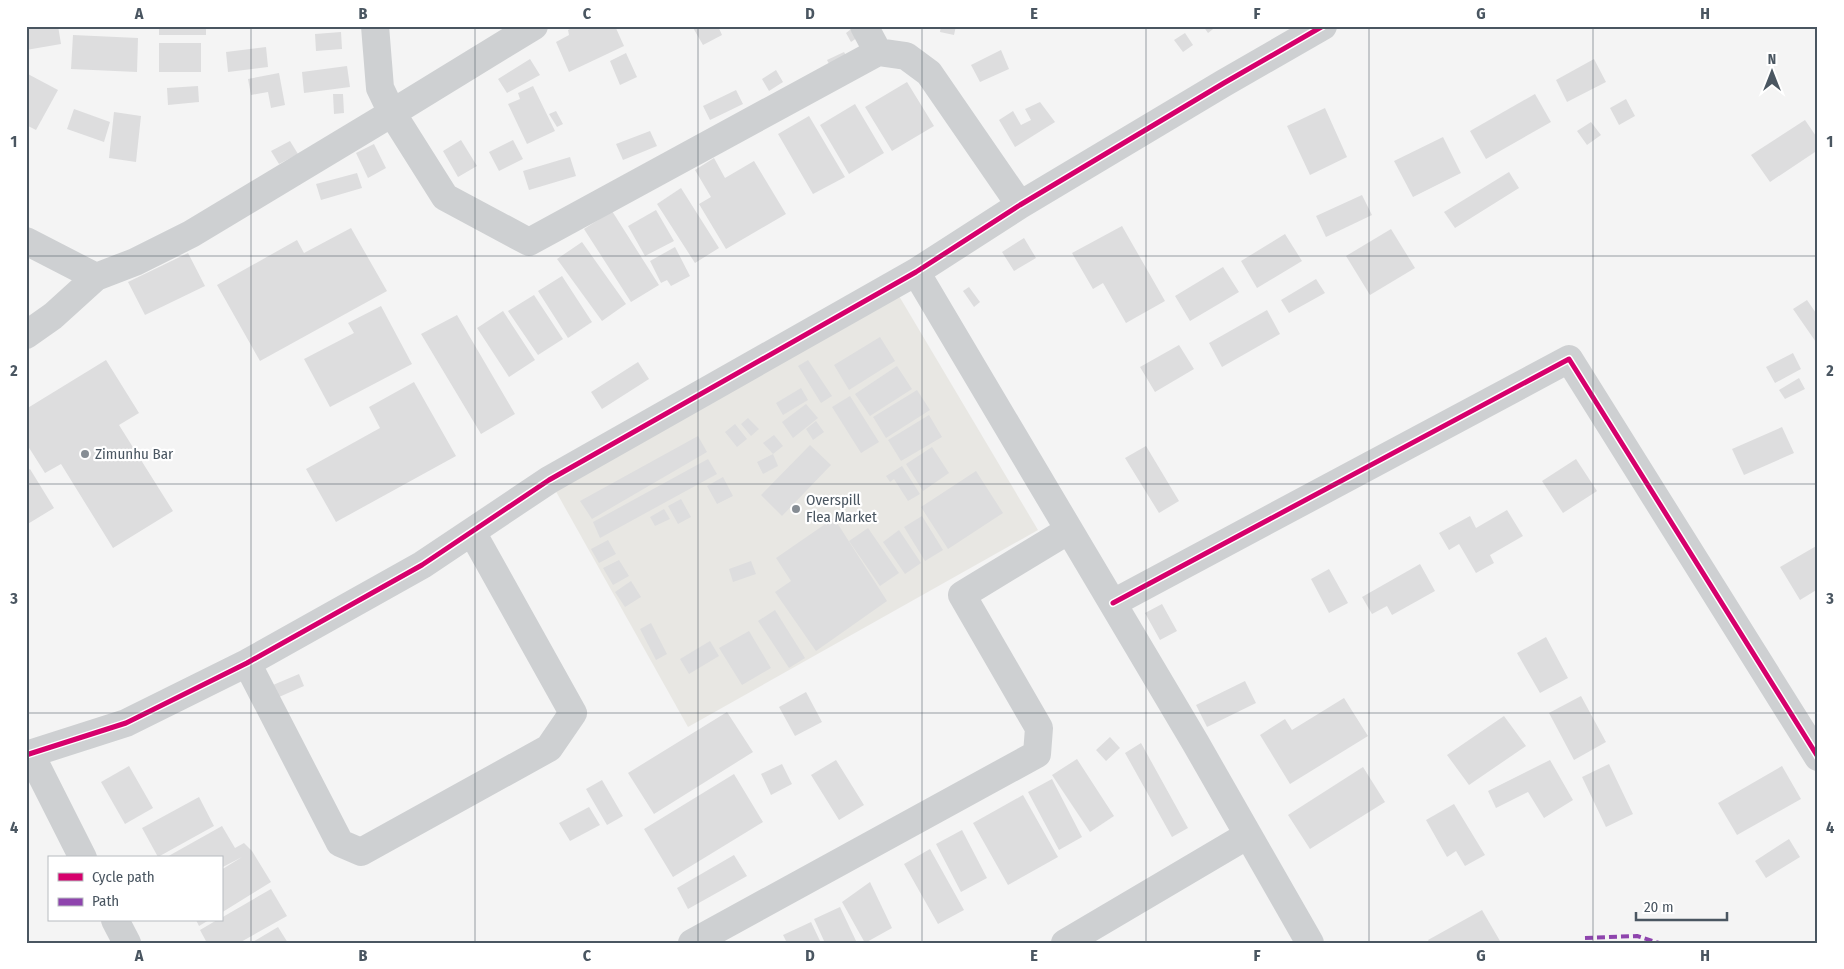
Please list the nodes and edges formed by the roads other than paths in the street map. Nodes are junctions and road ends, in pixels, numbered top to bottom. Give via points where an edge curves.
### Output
1 (375, 26) edge
2 (534, 26) edge
3 (864, 26) edge
4 (1323, 26) edge
5 (878, 52) junction
6 (392, 114) junction
7 (1020, 205) junction
8 (26, 241) edge
9 (916, 272) junction
10 (96, 277) junction
11 (26, 335) edge
12 (1069, 530) junction
13 (472, 532) junction
14 (1113, 603) junction
15 (247, 663) junction
16 (28, 755) edge
17 (1818, 757) edge
18 (1248, 835) junction
19 (82, 856) edge
20 (116, 922) edge
21 (127, 943) edge
22 (692, 943) edge
23 (1065, 943) edge
24 (1310, 943) edge

1 - 6 street via 380,88
2 - 6 street
3 - 5 street
4 - 7 street
5 - 6 street via 529,242 445,197
5 - 7 street via 906,56 929,73
6 - 10 street via 191,234
7 - 9 street
8 - 10 street
9 - 12 street
9 - 13 street via 549,480
10 - 11 street via 53,316
12 - 14 street
12 - 22 street via 962,595 1040,728 1036,754
13 - 15 street via 422,565
13 - 15 street via 574,713 549,748 361,852 340,843
14 - 17 street via 1569,359
14 - 18 street
15 - 16 street via 126,723
16 - 19 street
18 - 23 street
18 - 24 street
20 - 21 street

